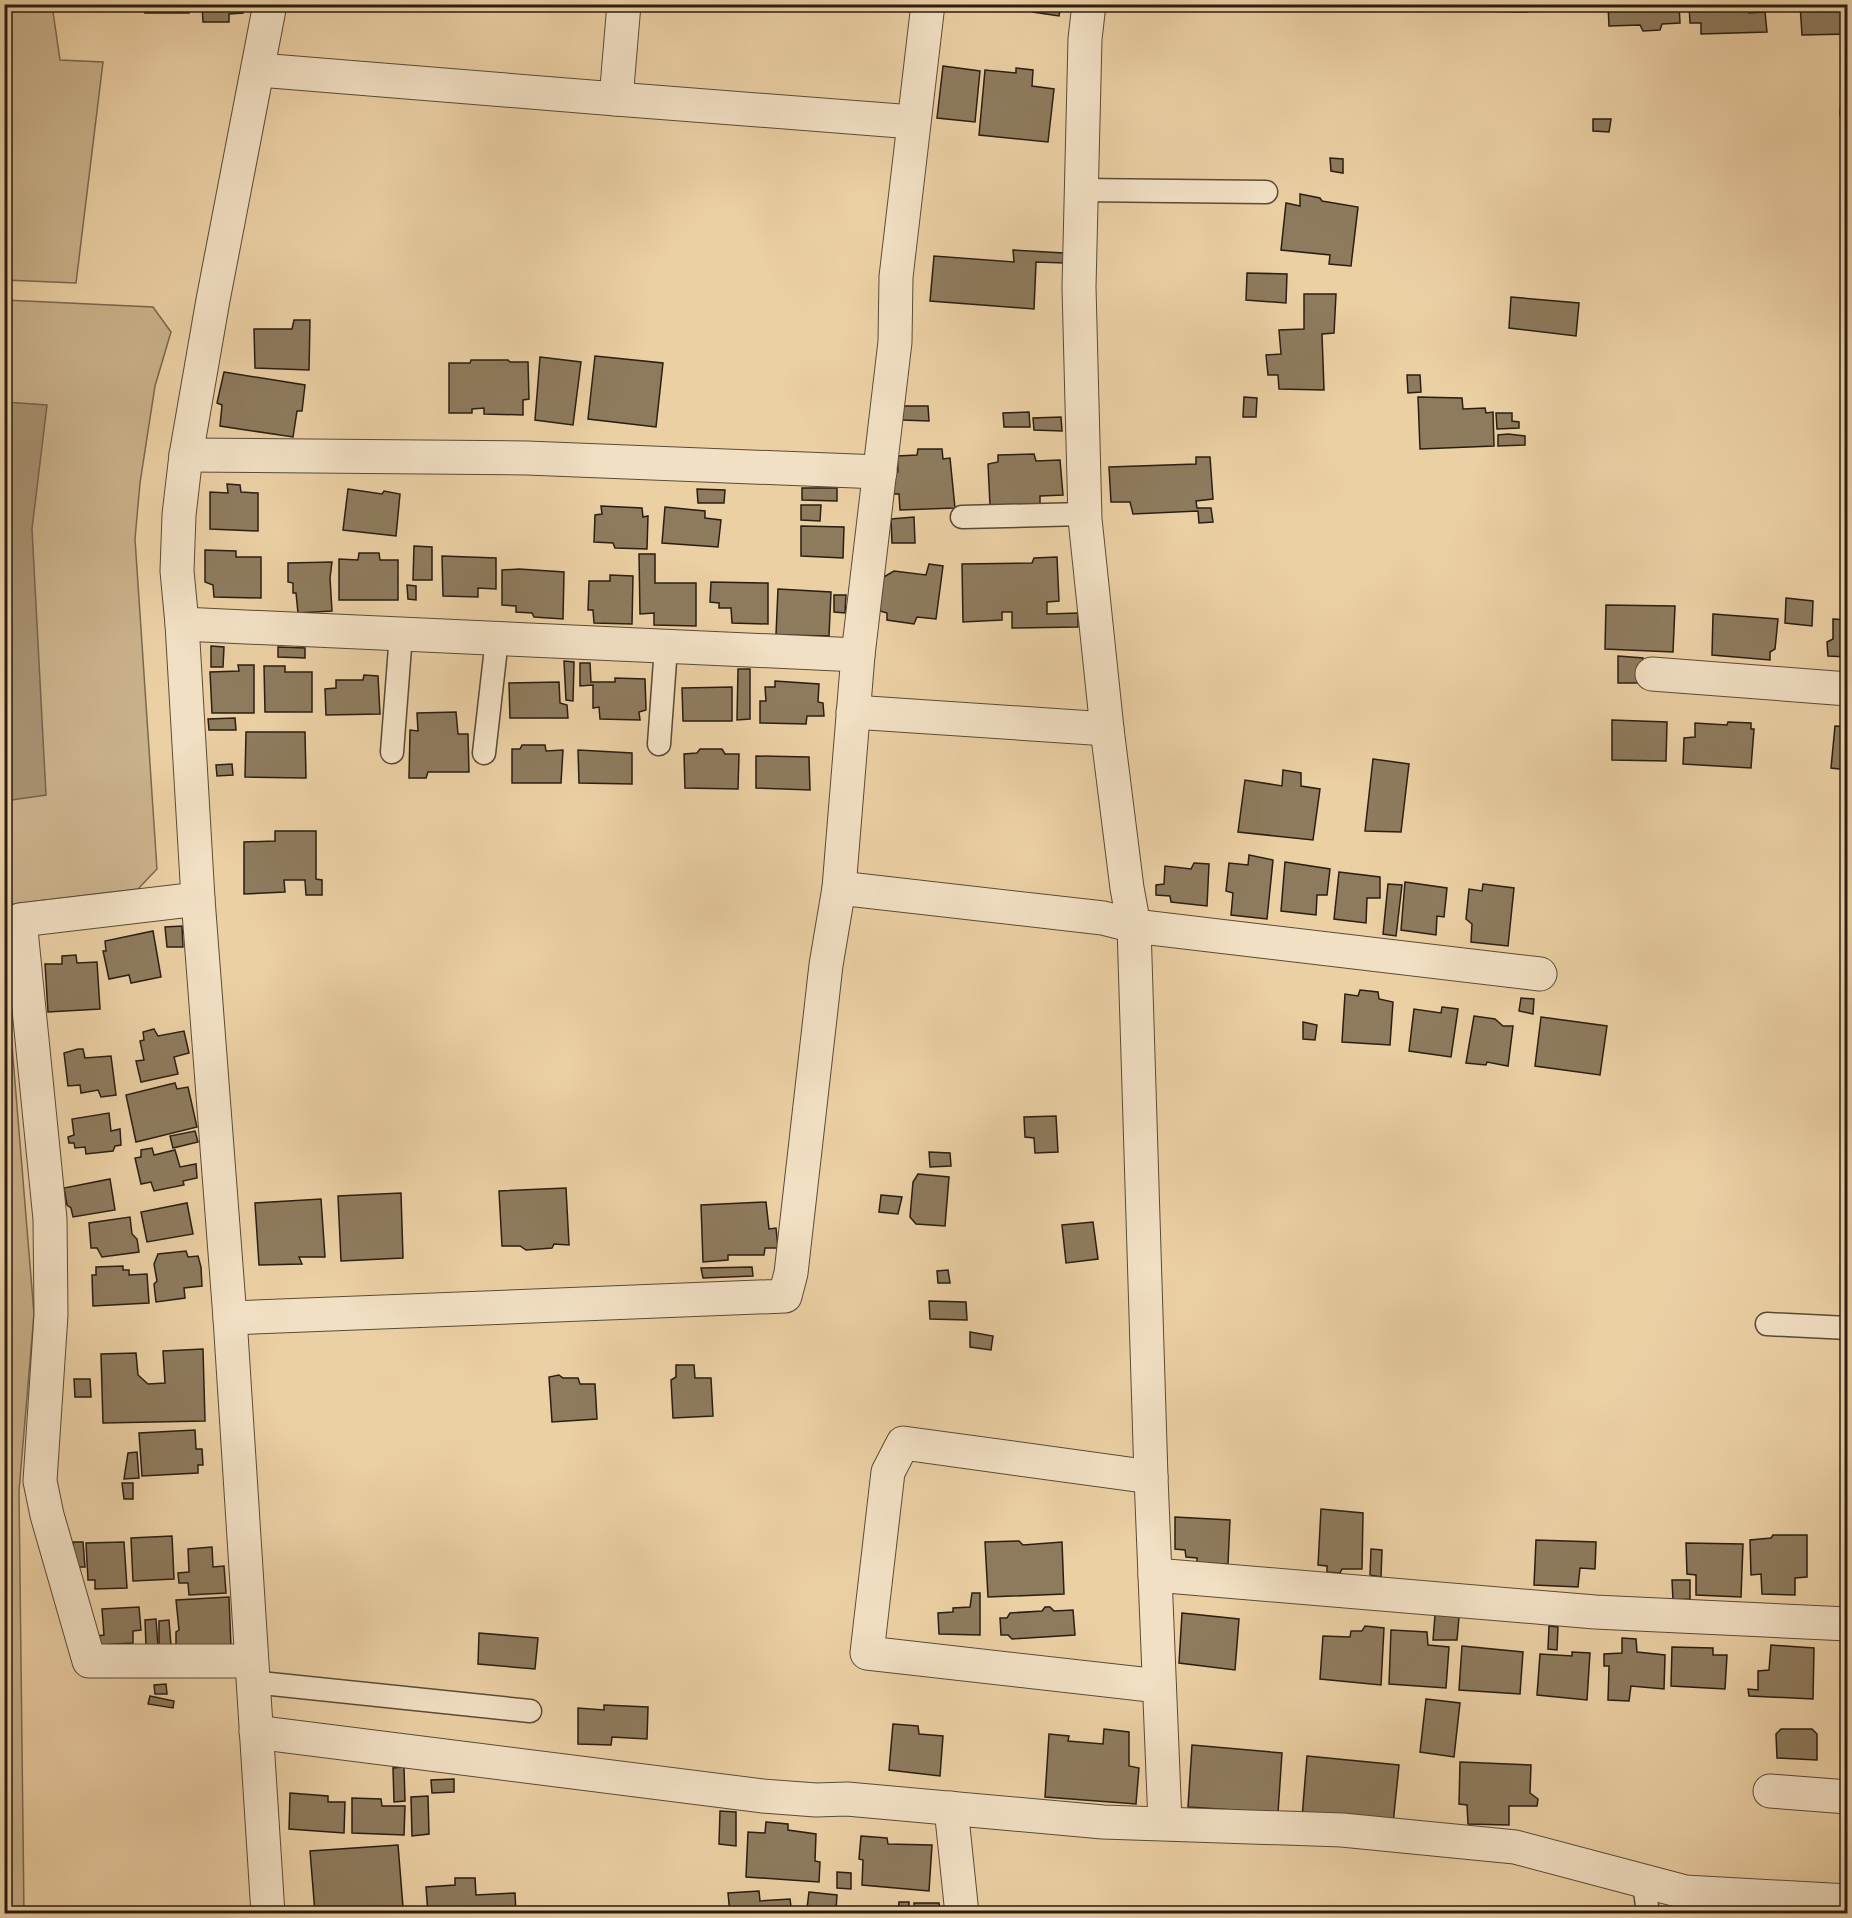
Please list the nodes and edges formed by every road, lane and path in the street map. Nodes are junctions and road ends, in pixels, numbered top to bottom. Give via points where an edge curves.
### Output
1 (270, 4) edge
2 (624, 4) edge
3 (928, 4) edge
4 (1089, 4) edge
5 (259, 70) junction
6 (616, 99) junction
7 (913, 122) junction
8 (1081, 190) junction
9 (1266, 192) dead end
10 (186, 454) junction
11 (880, 472) junction
12 (1084, 514) junction
13 (962, 518) dead end
14 (182, 624) junction
15 (401, 634) junction
16 (497, 639) junction
17 (666, 647) junction
18 (858, 656) junction
19 (1652, 674) dead end
20 (1848, 689) edge
21 (853, 712) junction
22 (1107, 729) junction
23 (659, 744) dead end
24 (392, 752) dead end
25 (484, 753) dead end
26 (839, 888) junction
27 (198, 899) junction
28 (1134, 926) junction
29 (1540, 974) dead end
30 (230, 1318) junction
31 (1767, 1324) dead end
32 (1848, 1328) edge
33 (1151, 1477) junction
34 (1155, 1575) junction
35 (1848, 1624) edge
36 (252, 1671) junction
37 (1159, 1686) junction
38 (530, 1711) dead end
39 (256, 1732) junction
40 (1770, 1791) dead end
41 (1848, 1797) edge
42 (951, 1808) junction
43 (1165, 1823) junction
44 (1646, 1898) edge
45 (1848, 1901) edge
46 (268, 1914) edge
47 (962, 1914) edge

1 - 5 street
2 - 6 street
3 - 7 street
4 - 8 street
5 - 6 street
5 - 10 street
6 - 7 street
7 - 11 street
8 - 9 lane
8 - 12 street
10 - 11 street via 527,458
10 - 14 street via 177,571
11 - 18 street
12 - 13 lane
12 - 22 street
14 - 15 street
14 - 27 street
15 - 16 street
15 - 24 lane
16 - 17 street
16 - 25 lane
17 - 18 street
17 - 23 lane
18 - 21 street
19 - 20 street
21 - 22 street
21 - 26 street
22 - 28 street
26 - 28 street via 1103,918
26 - 30 street via 784,1296
27 - 30 street
27 - 36 street via 21,920 50,1219 51,1315 40,1481 46,1515 89,1661
28 - 29 street
28 - 33 street
30 - 36 street
31 - 32 lane
33 - 34 street
33 - 37 street via 903,1443 888,1472 867,1653
34 - 35 street via 1595,1612
34 - 37 street
36 - 38 lane
36 - 39 street
37 - 43 street
39 - 42 street via 762,1796
39 - 46 street
40 - 41 street
42 - 43 street via 1102,1822
42 - 47 street
43 - 44 street via 1342,1830 1515,1847
44 - 45 street via 1685,1892

